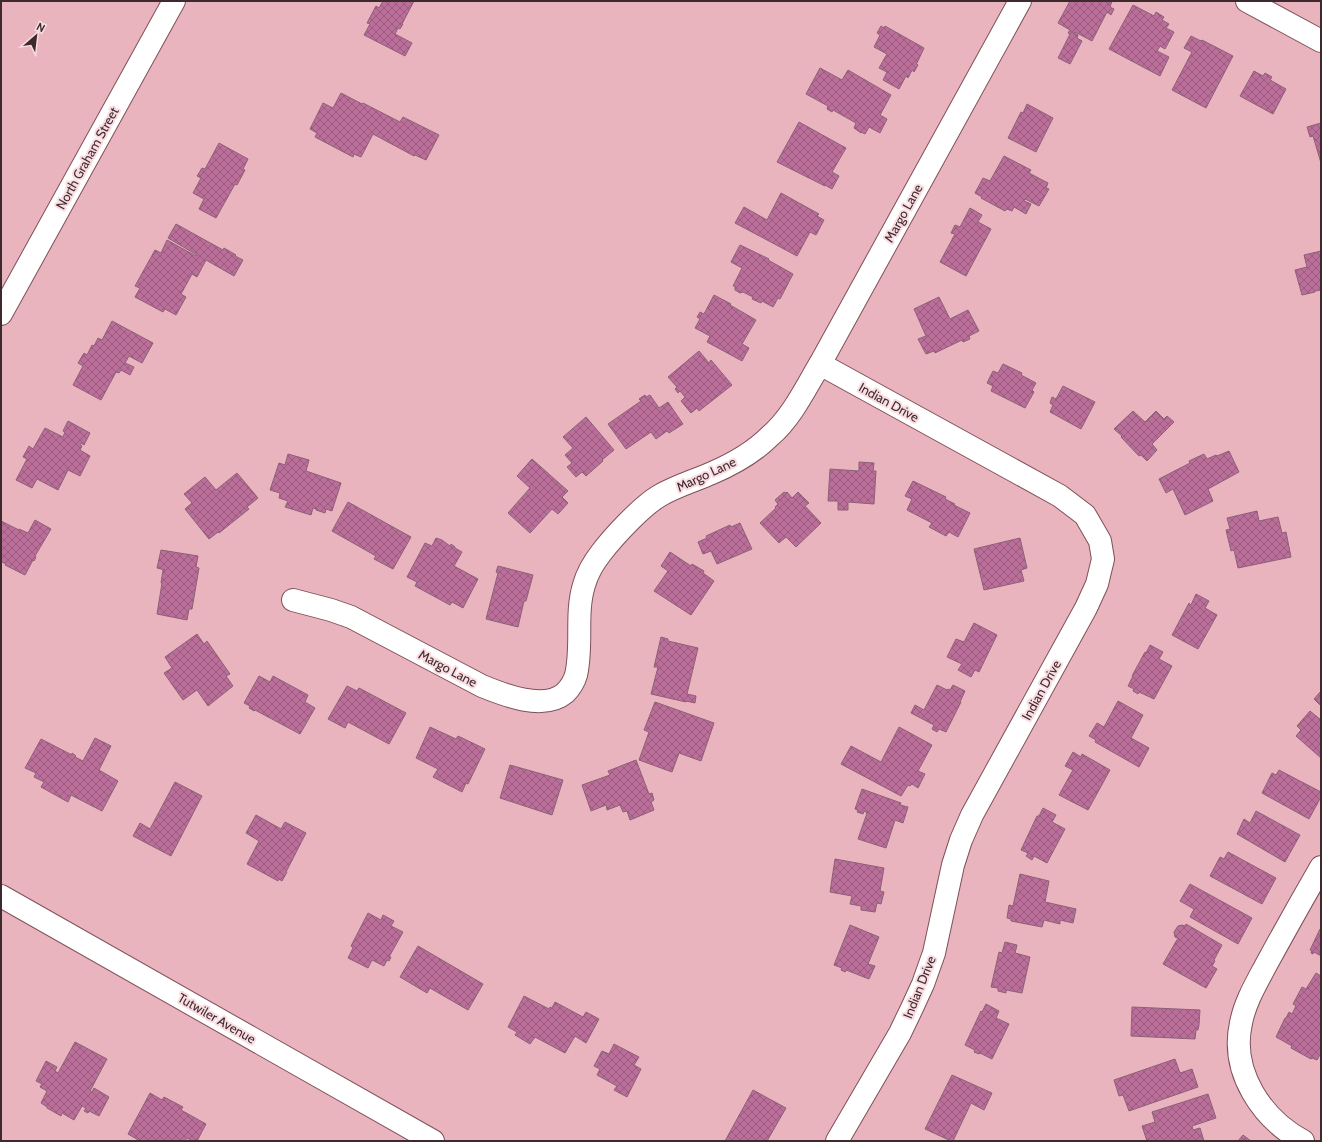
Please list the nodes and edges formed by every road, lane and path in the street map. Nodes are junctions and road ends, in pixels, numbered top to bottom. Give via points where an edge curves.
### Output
1 (174, 1) edge
2 (1020, 1) edge
3 (1247, 1) edge
4 (1321, 41) edge
5 (1, 314) edge
6 (820, 364) junction
7 (294, 600) dead end
8 (1321, 867) edge
9 (1, 896) edge
10 (433, 1141) edge
11 (837, 1141) edge
12 (1303, 1141) edge

1 - 5 street, North Graham Street
2 - 6 street, Margo Lane
3 - 4 street
6 - 7 street, Margo Lane via 787,418 771,436 736,461 658,496 601,553 583,585 576,676 572,686 556,699 519,699 501,694 351,617
6 - 11 street, Indian Drive via 1060,496 1085,516 1100,541 1103,559 1097,584 1086,608 961,840 934,953 923,984 900,1033
8 - 12 street via 1251,993 1244,1008 1239,1039 1243,1070 1257,1099 1270,1116
9 - 10 street, Tutwiler Avenue

